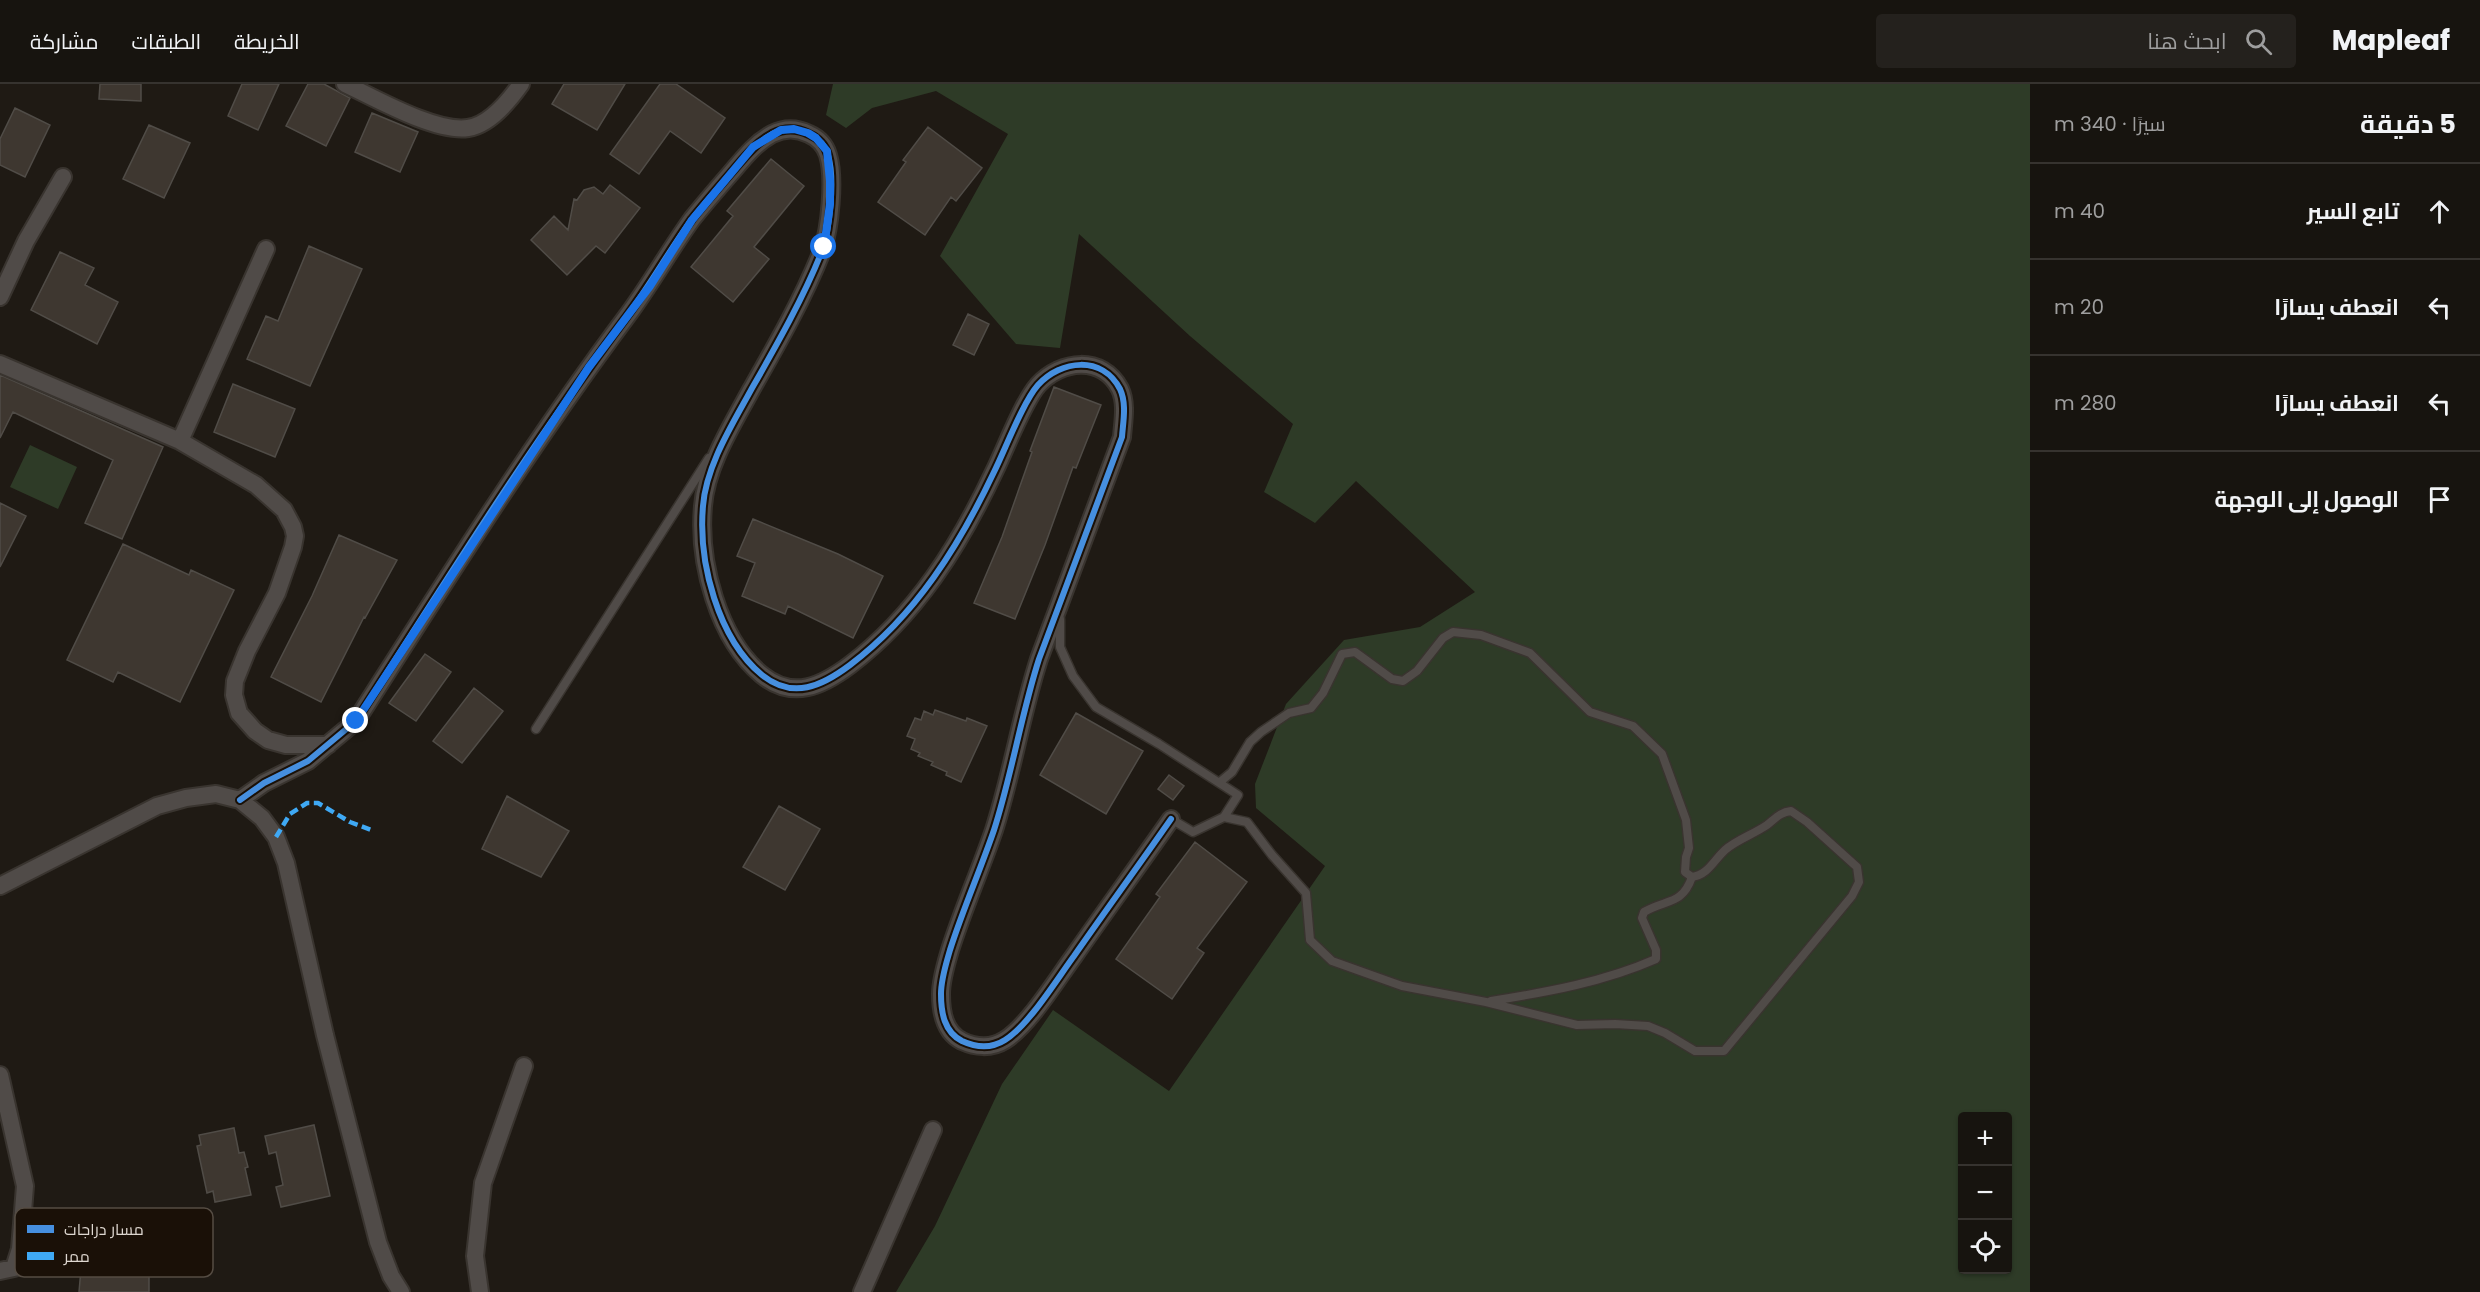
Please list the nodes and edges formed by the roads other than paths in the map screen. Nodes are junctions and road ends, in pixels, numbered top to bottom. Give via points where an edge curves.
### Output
1 (345, 84) edge
2 (521, 84) edge
3 (63, 177) dead end
4 (266, 249) dead end
5 (0, 297) edge
6 (0, 364) edge
7 (734, 423) junction
8 (180, 441) junction
9 (1060, 606) junction
10 (536, 729) dead end
11 (328, 745) junction
12 (1220, 782) junction
13 (240, 800) junction
14 (1224, 817) junction
15 (1171, 819) joint
16 (1692, 877) junction
17 (1, 884) edge
18 (1486, 1002) junction
19 (524, 1066) dead end
20 (0, 1075) edge
21 (933, 1130) dead end
22 (23, 1208) edge
23 (15, 1265) edge
24 (0, 1271) edge
25 (401, 1292) edge
26 (480, 1292) edge
27 (862, 1292) edge

1 - 2 street via 412,115 443,126 468,128 490,117
3 - 5 street via 26,241
4 - 8 street
6 - 8 street
7 - 9 street via 708,480 703,501 707,567 716,607 753,668 771,682 804,689 829,680 854,663 922,594 965,531 1038,386 1062,366 1074,364 1101,371 1120,390 1124,408 1122,437
7 - 10 lane
7 - 11 street via 824,247 830,204 828,157 821,143 801,130 781,130 753,147 692,220 650,286 589,367 356,721
8 - 11 street via 256,484 284,510 295,536 277,593 235,681 239,713 268,740 285,745
9 - 12 lane via 1060,647 1073,676 1096,707
9 - 15 street via 1029,690 994,829 961,914 943,978 942,1012 947,1030 972,1046 1005,1040 1045,996
11 - 13 street
12 - 14 lane via 1238,795
12 - 16 lane via 1261,732 1289,713 1311,708 1342,654 1355,652 1392,679 1403,681 1418,671 1446,636 1462,632 1481,635 1530,653 1590,712 1633,726 1662,754 1686,820 1689,848 1685,872
13 - 17 street via 216,794 157,806
13 - 25 street via 262,818 276,837 285,863 378,1242
14 - 15 lane via 1193,832
14 - 18 lane via 1247,822 1306,893 1310,940 1332,961 1402,986
16 - 18 lane via 1689,887 1674,902 1644,912 1642,918 1656,959 1556,990
16 - 18 lane via 1699,876 1726,849 1782,812 1791,811 1857,867 1859,882 1852,896 1724,1051 1695,1051 1647,1026 1577,1025
19 - 26 street via 483,1183 475,1256
20 - 22 street via 25,1186
21 - 27 street
23 - 24 street

